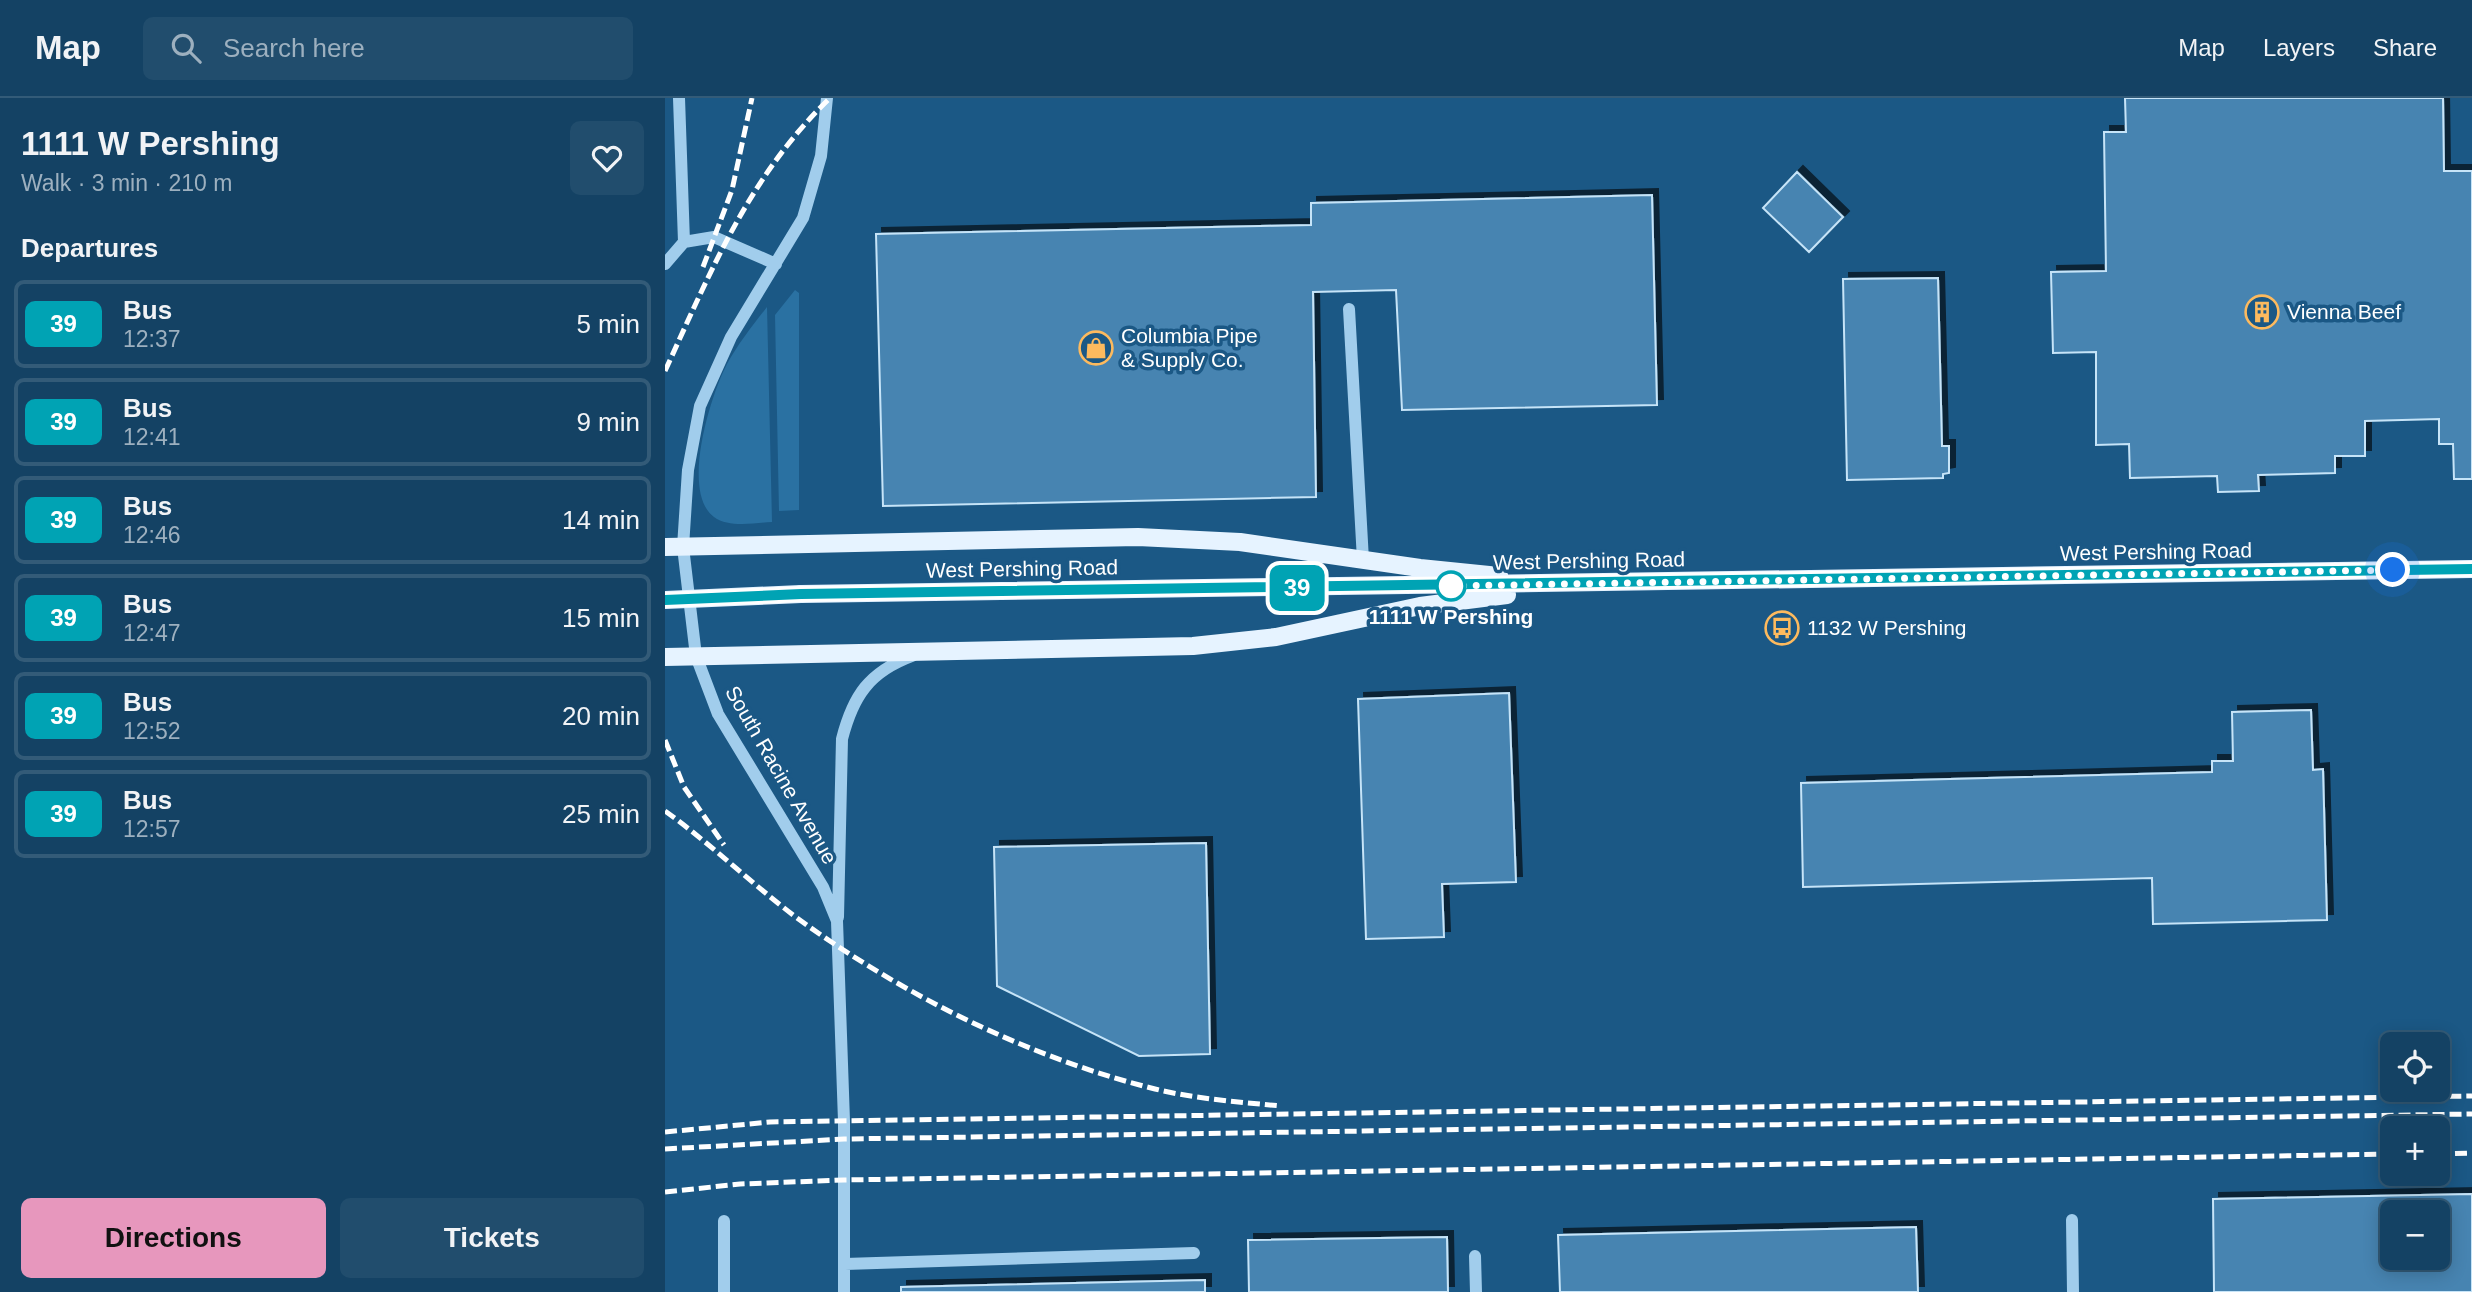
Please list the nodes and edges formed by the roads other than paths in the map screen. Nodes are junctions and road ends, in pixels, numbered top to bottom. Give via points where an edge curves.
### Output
1 (679, 98) edge
2 (827, 98) edge
3 (684, 242) junction
4 (665, 264) edge
5 (776, 264) junction
6 (1349, 309) dead end
7 (674, 547) edge
8 (1363, 560) junction
9 (2472, 569) edge
10 (1597, 584) junction
11 (665, 600) edge
12 (927, 651) junction
13 (696, 656) junction
14 (665, 657) edge
15 (837, 921) junction
16 (2072, 1220) dead end
17 (724, 1221) dead end
18 (1194, 1254) dead end
19 (1475, 1256) dead end
20 (845, 1264) junction
21 (724, 1292) edge
22 (844, 1292) edge
23 (1476, 1292) edge
24 (2073, 1292) edge

1 - 3 street
2 - 5 street, South Racine Avenue via 821,156 803,218
3 - 4 street
3 - 5 street via 714,237
5 - 7 street, South Racine Avenue via 731,337 700,406
6 - 8 street
7 - 8 main road via 1138,537 1240,542
7 - 13 street, South Racine Avenue
8 - 10 main road
9 - 10 main road, West Pershing Road
10 - 11 main road, West Pershing Road, bridge via 801,594
10 - 12 main road via 1420,606 1276,637 1192,646
12 - 13 main road
12 - 15 street via 888,665 866,684 848,712 842,739
13 - 14 main road
13 - 15 street, South Racine Avenue via 718,714 823,887
15 - 20 street, South Racine Avenue
16 - 24 street
17 - 21 street
18 - 20 street
19 - 23 street
20 - 22 street, South Racine Avenue

